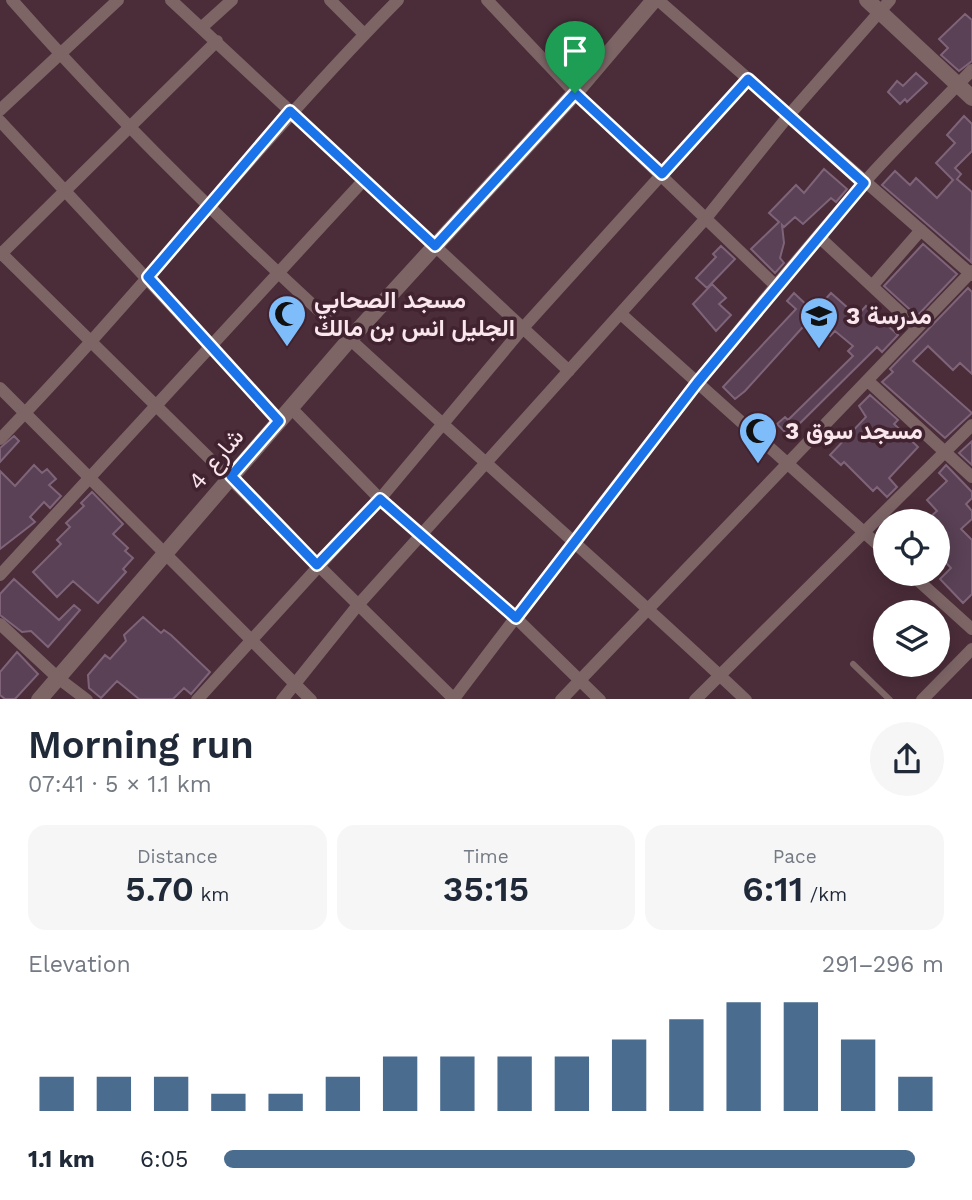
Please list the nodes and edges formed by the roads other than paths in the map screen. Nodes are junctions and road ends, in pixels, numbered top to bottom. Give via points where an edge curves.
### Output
1 (12, 0) edge
2 (118, 0) edge
3 (171, 0) edge
4 (232, 0) edge
5 (330, 0) edge
6 (398, 0) edge
7 (487, 0) edge
8 (656, 0) edge
9 (867, 0) edge
10 (885, 6) edge
11 (201, 28) junction
12 (364, 34) junction
13 (217, 41) junction
14 (60, 54) junction
15 (972, 70) edge
16 (748, 79) junction
17 (957, 86) junction
18 (575, 93) junction
19 (972, 98) edge
20 (0, 110) edge
21 (290, 111) junction
22 (789, 116) junction
23 (0, 121) edge
24 (131, 130) junction
25 (662, 174) junction
26 (363, 181) junction
27 (864, 183) junction
28 (64, 193) junction
29 (209, 206) junction
30 (707, 218) junction
31 (921, 230) junction
32 (818, 236) junction
33 (435, 246) junction
34 (1, 254) edge
35 (277, 273) junction
36 (971, 273) edge
37 (148, 277) junction
38 (873, 285) junction
39 (776, 286) junction
40 (621, 314) junction
41 (523, 328) junction
42 (917, 328) junction
43 (350, 340) junction
44 (91, 341) junction
45 (209, 347) junction
46 (569, 371) junction
47 (868, 380) junction
48 (697, 383) junction
49 (0, 388) edge
50 (157, 406) junction
51 (291, 408) junction
52 (25, 413) junction
53 (279, 421) junction
54 (441, 425) junction
55 (972, 425) edge
56 (0, 439) edge
57 (945, 451) junction
58 (485, 465) junction
59 (787, 466) junction
60 (90, 475) junction
61 (231, 476) junction
62 (972, 477) edge
63 (380, 499) junction
64 (864, 532) junction
65 (421, 537) junction
66 (873, 540) edge
67 (574, 544) junction
68 (166, 553) junction
69 (317, 565) junction
70 (0, 575) edge
71 (924, 586) edge
72 (358, 605) junction
73 (648, 609) junction
74 (516, 618) junction
75 (0, 624) edge
76 (972, 629) edge
77 (253, 641) junction
78 (972, 649) edge
79 (853, 664) dead end
80 (720, 675) junction
81 (58, 678) junction
82 (579, 680) junction
83 (296, 684) junction
84 (38, 699) edge
85 (88, 699) edge
86 (197, 699) edge
87 (282, 699) edge
88 (311, 699) edge
89 (454, 699) edge
90 (561, 699) edge
91 (600, 699) edge
92 (695, 699) edge
93 (747, 699) edge
94 (890, 699) edge
95 (922, 699) edge

1 - 14 street
2 - 14 street
3 - 11 street
4 - 11 street
5 - 12 street
6 - 12 street
7 - 18 street
8 - 16 street
8 - 18 street, شارع 4
9 - 10 street
10 - 17 street
10 - 22 street
11 - 13 street
12 - 21 street
13 - 21 street
13 - 24 street
14 - 20 street
14 - 24 street
15 - 17 street
16 - 22 street
16 - 25 street
17 - 19 street
17 - 27 street
18 - 25 street
18 - 33 street, شارع 4
21 - 26 street
21 - 29 street
22 - 27 street
22 - 30 street
23 - 28 street
24 - 28 street
24 - 29 street
25 - 30 street
25 - 41 street
26 - 33 street
26 - 35 street
27 - 31 street
27 - 32 street
28 - 34 street
28 - 37 street
29 - 35 street
29 - 37 street
30 - 39 street
30 - 40 street
31 - 36 street
31 - 38 street
32 - 38 street
32 - 39 street
33 - 41 street
33 - 43 street, شارع 4
34 - 44 street
35 - 43 street
35 - 45 street
36 - 42 street
37 - 44 street
37 - 45 street
38 - 42 street
39 - 48 street
40 - 46 street
40 - 48 street
41 - 46 street
41 - 54 street
42 - 47 street
43 - 51 street, شارع 4
43 - 54 street
44 - 50 street
44 - 52 street
45 - 50 street
45 - 53 street
46 - 58 street
47 - 57 street
47 - 59 street
48 - 59 street
48 - 67 street
49 - 52 street
50 - 60 street
50 - 61 street
51 - 53 street, شارع 4
51 - 63 street
52 - 56 street
52 - 60 street
53 - 61 street, شارع 4
54 - 58 street
54 - 63 street
55 - 57 street
57 - 62 street
57 - 64 street
58 - 65 street
58 - 67 street
59 - 64 street
59 - 73 street
60 - 68 street
60 - 70 street
61 - 68 street, شارع 4
61 - 69 street
63 - 65 street
63 - 69 street
64 - 66 street
64 - 80 street
65 - 72 street
65 - 74 street
67 - 73 street
67 - 74 street
68 - 77 street
68 - 81 street, شارع 4
69 - 72 street
69 - 77 street
71 - 76 street
72 - 83 street
72 - 89 street
73 - 80 street
73 - 82 street
74 - 82 street
74 - 89 street
75 - 81 street
77 - 83 street
77 - 86 street
78 - 95 street
79 - 94 lane
80 - 92 street
80 - 93 street
81 - 84 street, شارع 4
81 - 85 street
82 - 90 street
82 - 91 street
83 - 87 street
83 - 88 street

